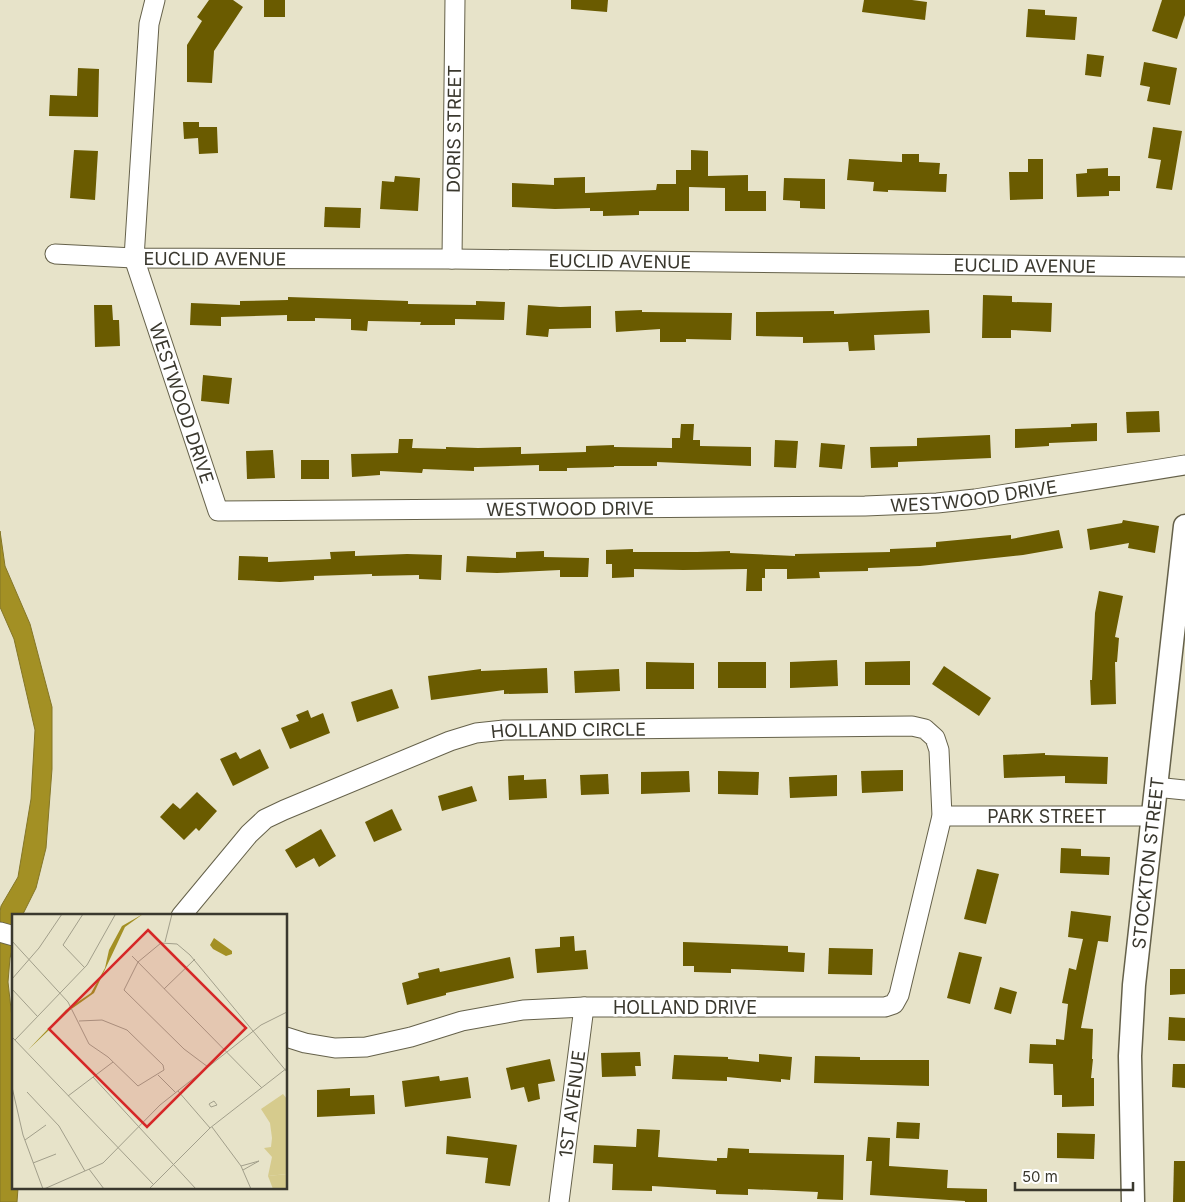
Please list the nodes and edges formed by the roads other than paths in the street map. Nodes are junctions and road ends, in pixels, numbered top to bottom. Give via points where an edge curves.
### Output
1 (155, 0) edge
2 (455, 0) edge
3 (55, 254) dead end
4 (134, 258) junction
5 (452, 259) junction
6 (1185, 267) edge
7 (1185, 465) edge
8 (1185, 526) edge
9 (1155, 787) junction
10 (1185, 790) edge
11 (942, 816) junction
12 (1152, 816) junction
13 (183, 914) edge
14 (584, 1007) junction
15 (288, 1037) edge
16 (559, 1202) edge
17 (1133, 1202) edge

1 - 4 street via 149,24
2 - 5 street, DORIS STREET
3 - 4 street, EUCLID AVENUE
4 - 5 street, EUCLID AVENUE
4 - 7 street, WESTWOOD DRIVE via 218,511 937,503
5 - 6 street, EUCLID AVENUE
8 - 9 street, STOCKTON STREET
9 - 10 street
9 - 12 street, STOCKTON STREET
11 - 12 street, PARK STREET
11 - 13 street, HOLLAND CIRCLE via 939,750 935,738 925,729 912,726 504,730 476,733 264,820
11 - 14 street, HOLLAND DRIVE via 899,995 894,1004 885,1008
12 - 17 street, STOCKTON STREET via 1131,1020
14 - 15 street, HOLLAND DRIVE via 523,1010 462,1021 366,1047 335,1048
14 - 16 street, 1ST AVENUE

